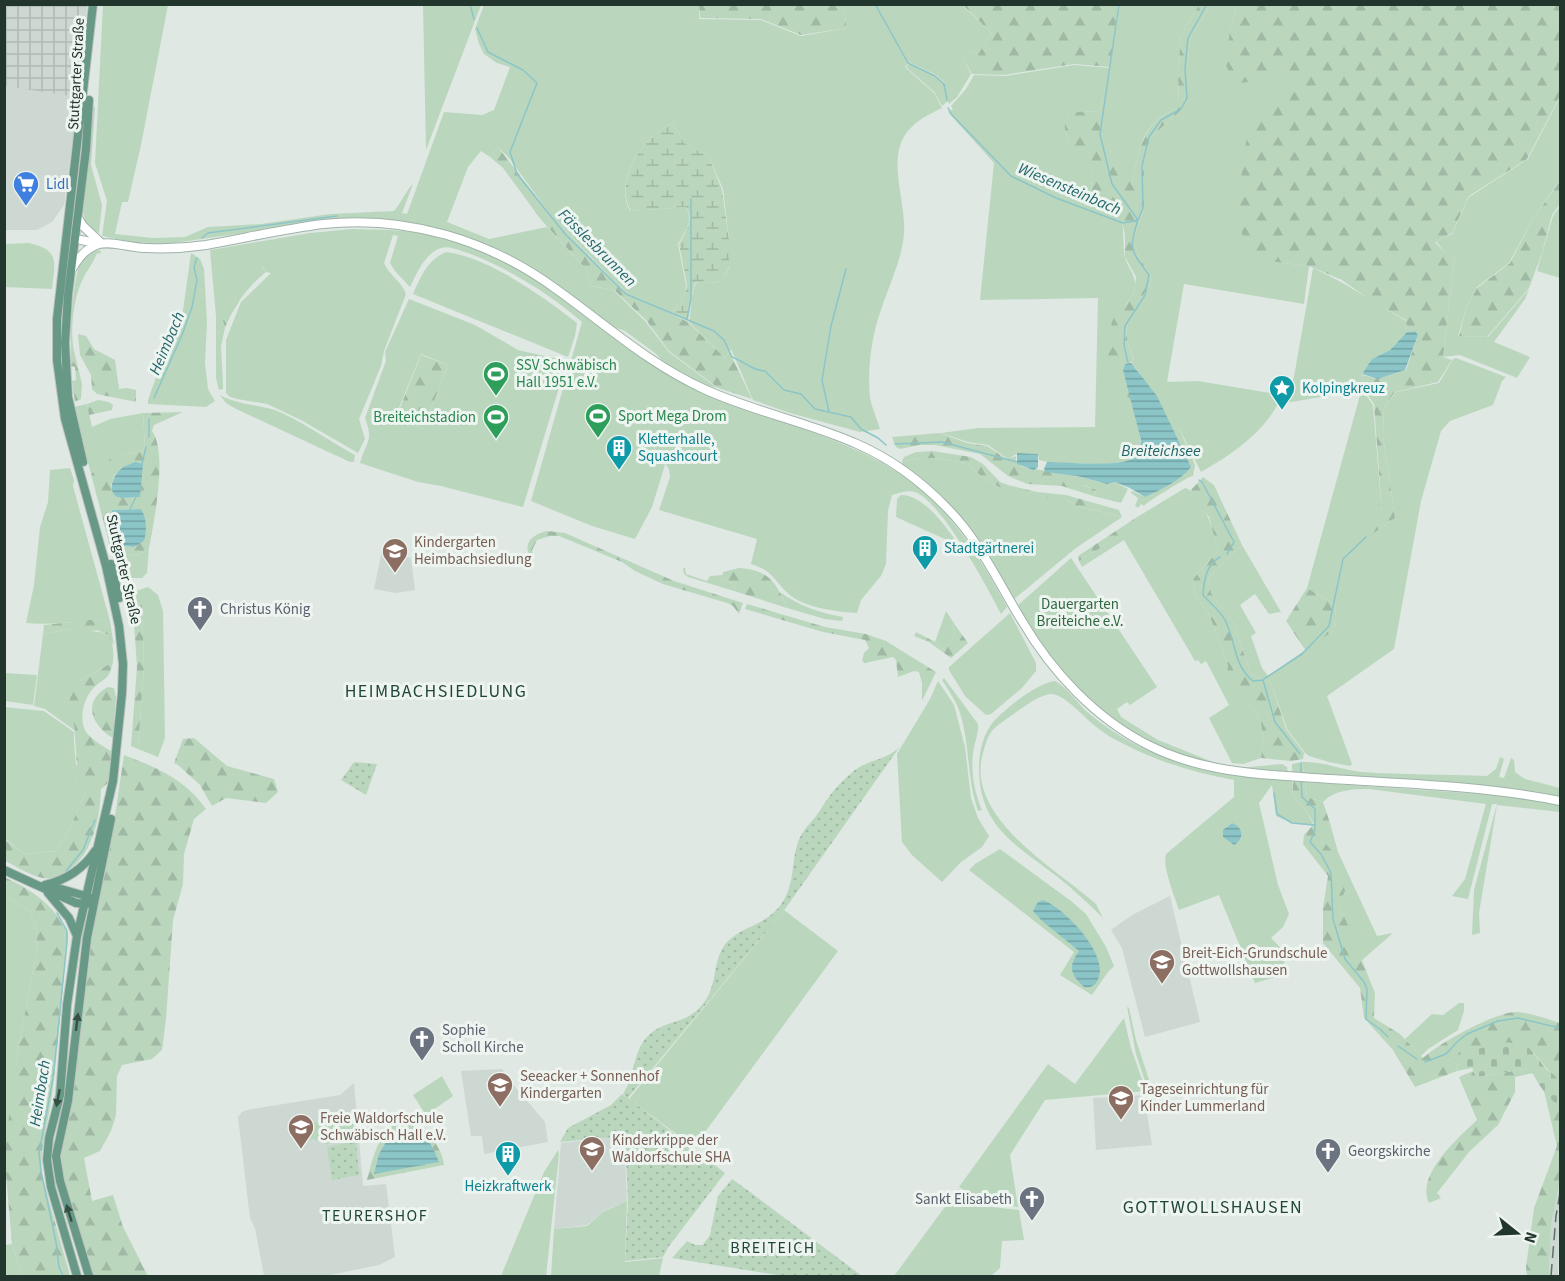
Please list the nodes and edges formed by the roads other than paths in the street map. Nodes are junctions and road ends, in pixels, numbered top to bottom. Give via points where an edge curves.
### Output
1 (93, 5) edge
2 (78, 218) junction
3 (81, 240) dead end
4 (99, 243) junction
5 (72, 269) junction
6 (1560, 801) edge
7 (98, 846) junction
8 (4, 870) edge
9 (44, 887) junction
10 (85, 899) junction
11 (94, 902) junction
12 (77, 936) junction
13 (77, 1276) edge
14 (89, 1276) edge

1 - 2 main road, Stuttgarter Straße via 86,149
1 - 7 main road, Stuttgarter Straße via 56,342 65,419 120,626 122,693 116,753
2 - 4 main road
2 - 5 main road, Stuttgarter Straße
3 - 4 main road
4 - 5 main road via 81,256
4 - 6 main road via 176,248 316,225 381,223 442,233 489,249 539,277 609,331 685,379 739,403 856,443 911,476 970,535 1052,664 1085,700 1142,742 1182,759 1228,770 1465,788
5 - 11 main road, Stuttgarter Straße via 65,343 68,397 127,643 120,772
7 - 9 main road via 72,875
7 - 10 main road, Stuttgarter Straße
8 - 9 main road
9 - 10 main road
9 - 12 main road via 69,918
10 - 11 main road
10 - 12 main road, Stuttgarter Straße
14 -> 11 main road, Stuttgarter Straße via 56,1156 68,1101
12 -> 13 main road, Stuttgarter Straße via 60,1095 47,1160

